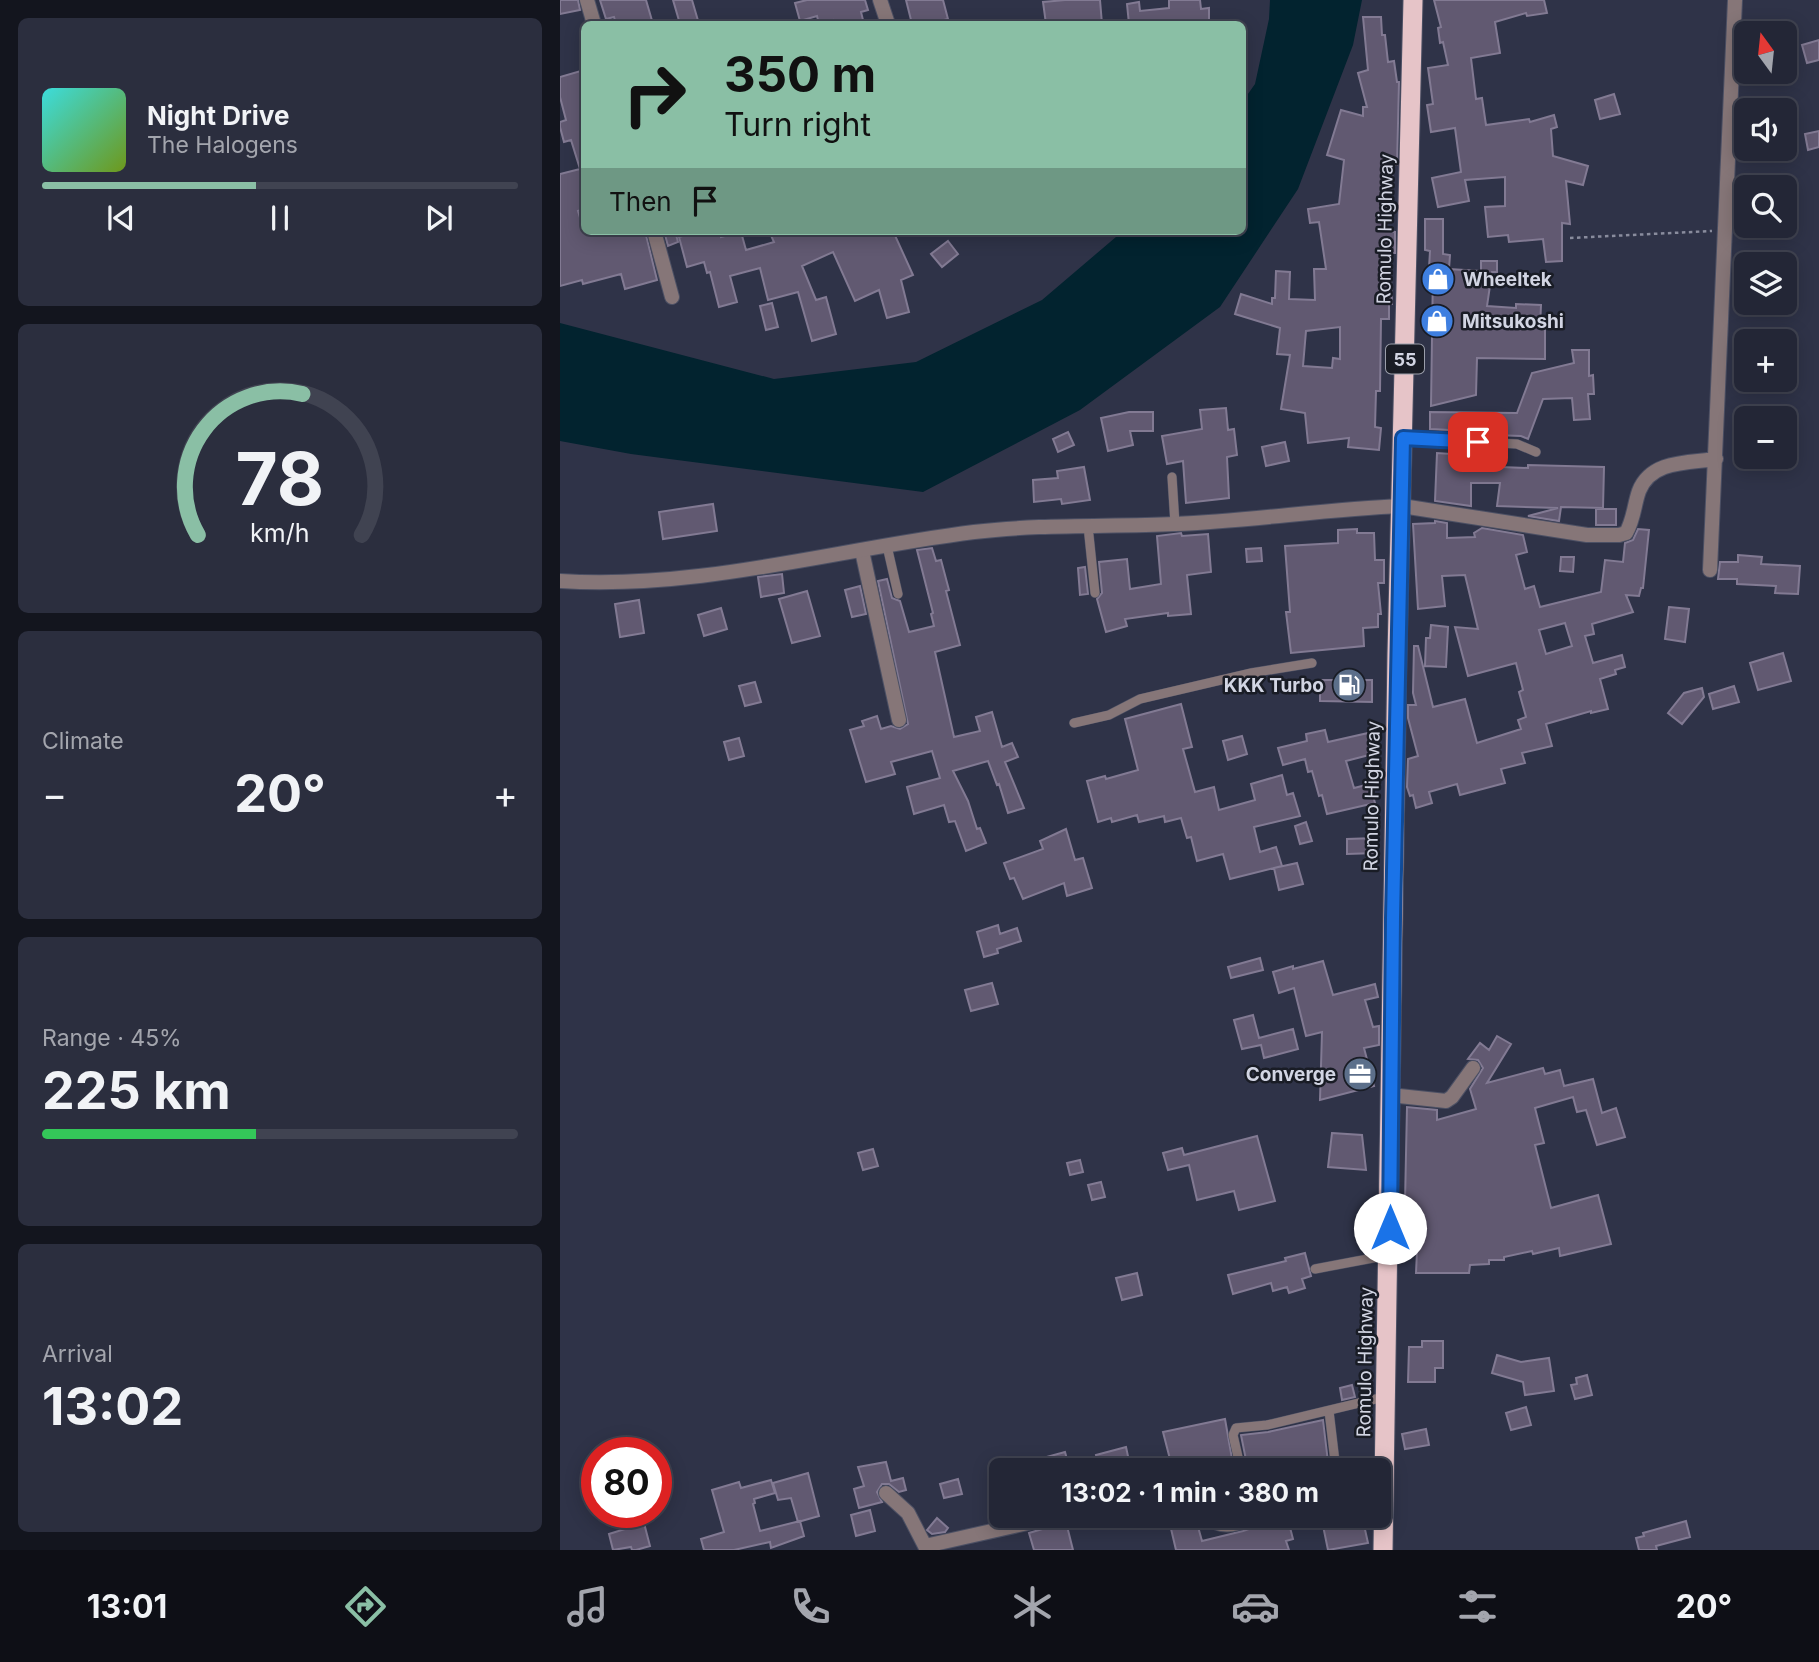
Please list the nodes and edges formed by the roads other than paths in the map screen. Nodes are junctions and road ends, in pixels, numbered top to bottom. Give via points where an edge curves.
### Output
1 (587, 0) edge
2 (880, 0) edge
3 (1413, 0) edge
4 (1735, 0) edge
5 (593, 21) edge
6 (887, 21) edge
7 (655, 235) edge
8 (672, 297) dead end
9 (1403, 438) junction
10 (1536, 452) dead end
11 (1716, 459) junction
12 (1172, 477) dead end
13 (1402, 506) junction
14 (1175, 524) junction
15 (1088, 526) junction
16 (887, 546) junction
17 (862, 551) junction
18 (1710, 570) dead end
19 (560, 581) edge
20 (1095, 593) dead end
21 (898, 594) dead end
22 (1312, 663) dead end
23 (899, 720) dead end
24 (1074, 723) dead end
25 (1473, 1068) dead end
26 (1390, 1095) junction
27 (1389, 1255) junction
28 (1315, 1269) dead end
29 (1386, 1396) junction
30 (1329, 1411) junction
31 (1238, 1458) edge
32 (1335, 1458) edge
33 (1384, 1458) edge
34 (886, 1493) dead end
35 (1009, 1528) edge
36 (1383, 1528) edge
37 (926, 1548) edge
38 (1383, 1550) edge

1 - 5 street
2 - 6 street
3 - 9 highway, Romulo Highway / 55
4 - 11 street
7 - 8 street
9 - 10 lane via 1517,444
9 - 13 highway, Romulo Highway / 55
11 - 13 street via 1653,471 1639,492 1632,522 1626,533 1619,535 1587,535
11 - 18 street
12 - 14 lane
13 - 14 street
13 - 26 highway, Romulo Highway / 55
14 - 15 street
15 - 16 street via 975,532
15 - 20 lane
16 - 17 street
16 - 21 lane
17 - 19 street via 626,583
17 - 23 street
22 - 24 lane via 1140,699 1109,715
25 - 26 street via 1446,1101
26 - 27 highway, Romulo Highway / 55
27 - 28 lane
27 - 29 highway, Romulo Highway / 55
29 - 30 lane
29 - 33 highway, Romulo Highway / 55
30 - 31 lane via 1236,1429
30 - 32 lane
34 - 37 street via 908,1513
35 - 37 street
36 - 38 highway, Romulo Highway / 55

